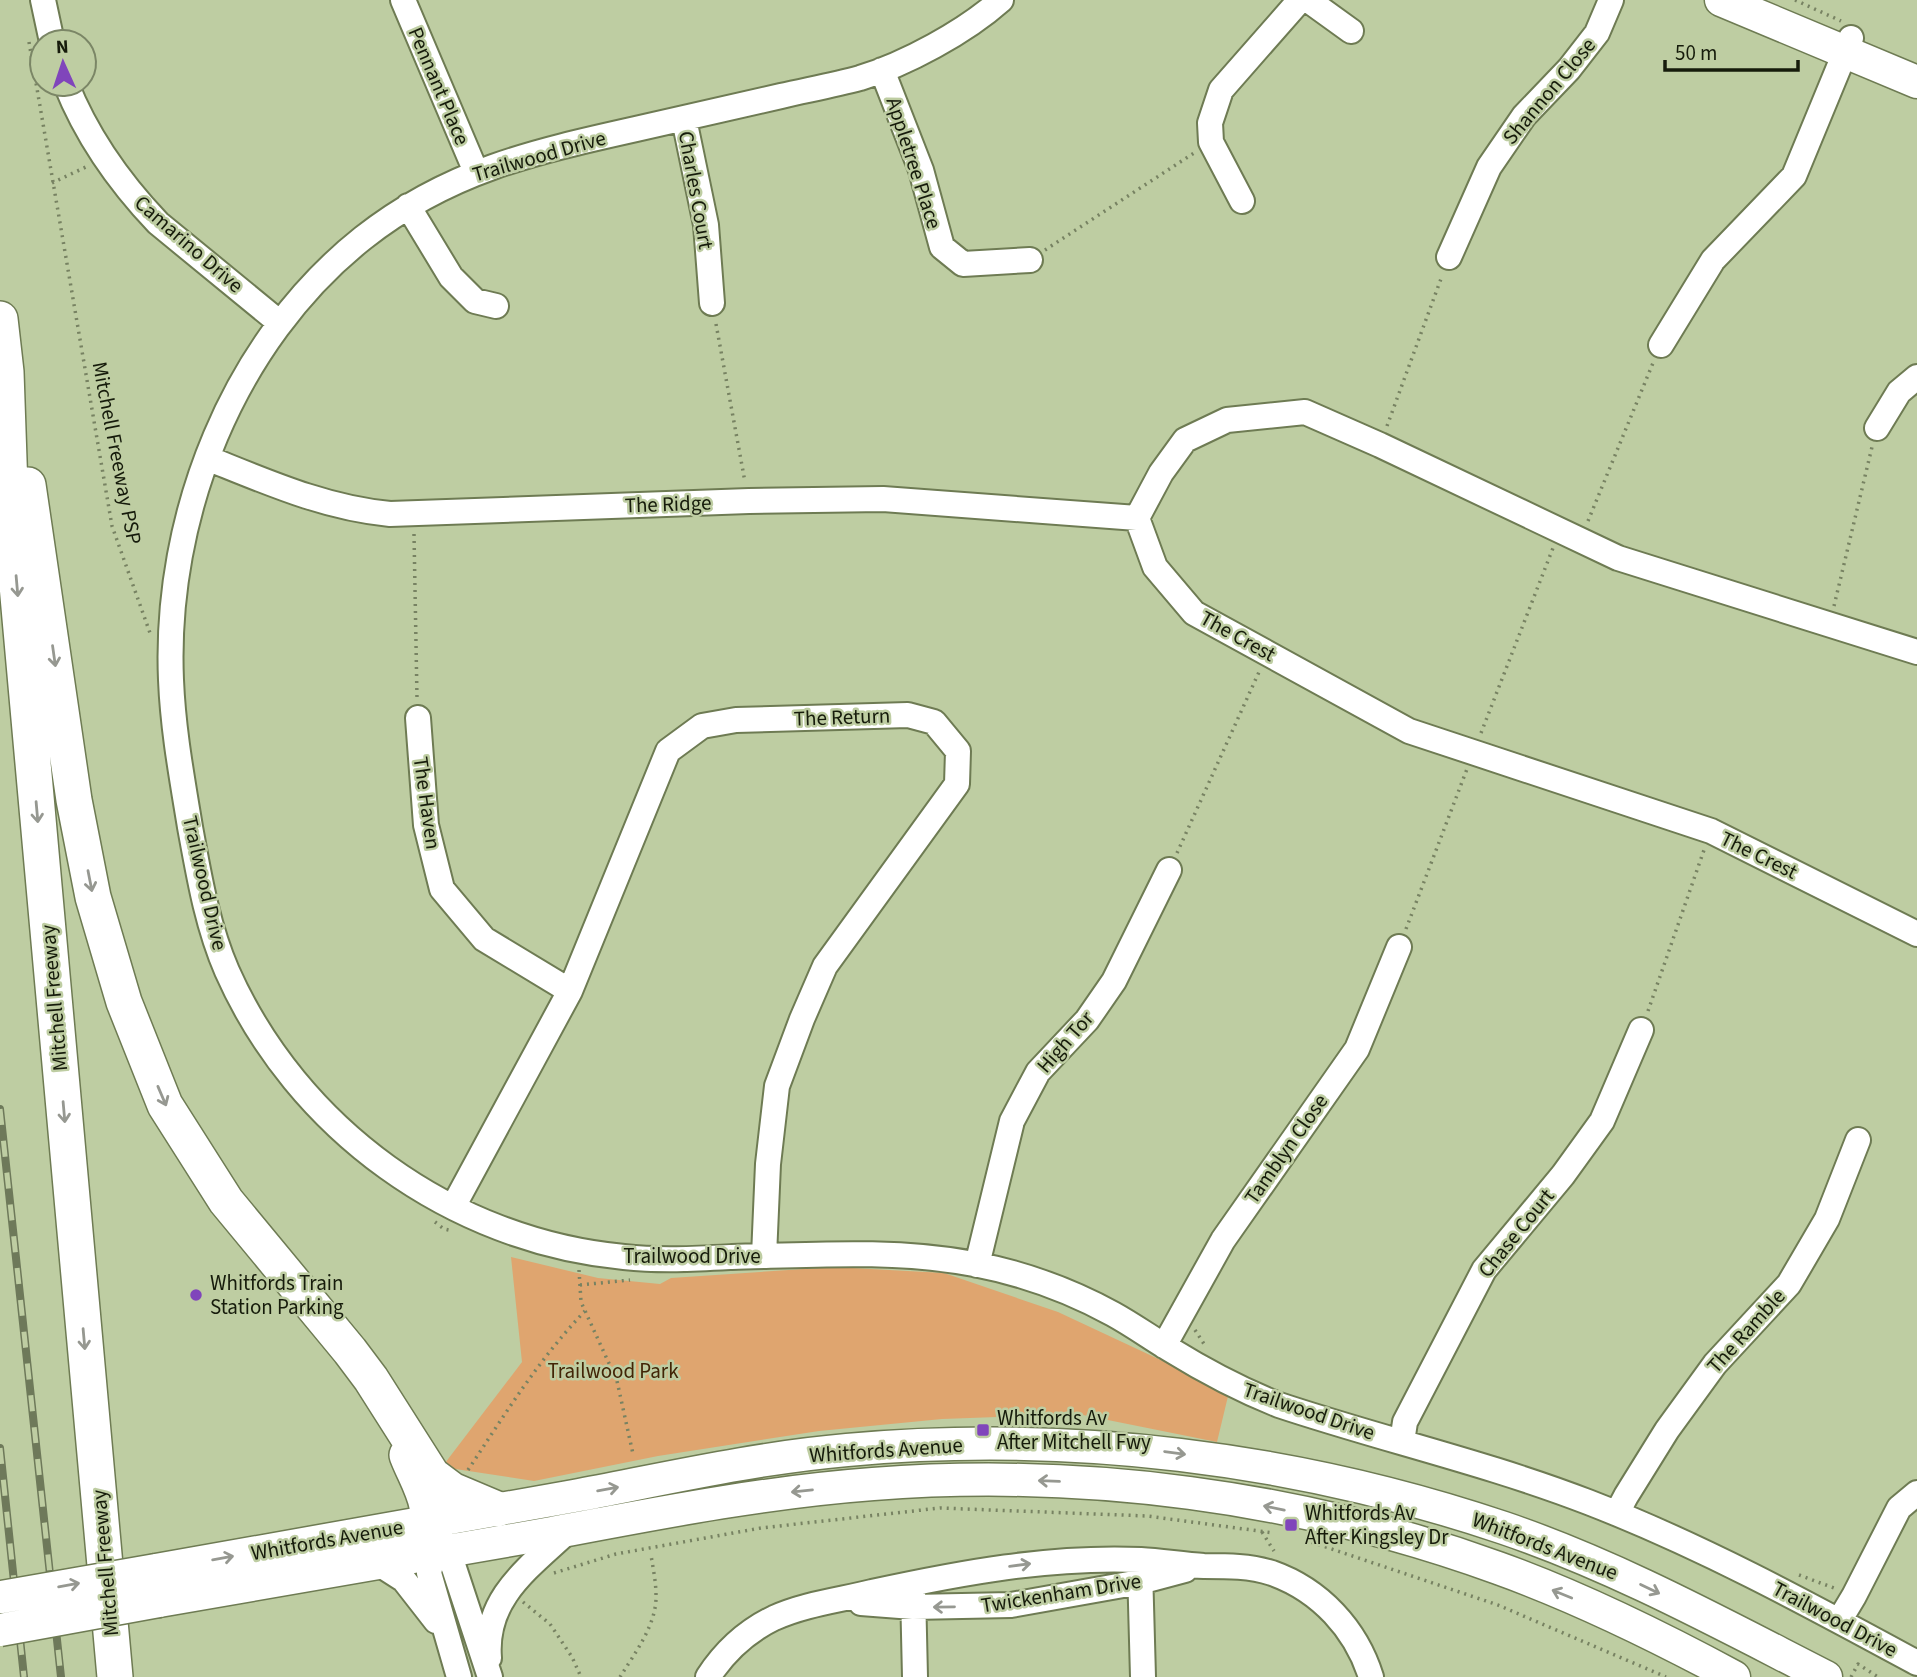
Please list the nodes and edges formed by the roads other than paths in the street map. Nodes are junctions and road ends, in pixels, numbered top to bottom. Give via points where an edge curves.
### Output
1 (43, 0) edge
2 (403, 0) edge
3 (1001, 0) edge
4 (1300, 0) edge
5 (1308, 0) edge
6 (1611, 0) edge
7 (1772, 0) edge
8 (1733, 3) edge
9 (41, 28) edge
10 (1351, 31) dead end
11 (1848, 44) junction
12 (1917, 67) edge
13 (882, 70) junction
14 (1917, 82) edge
15 (72, 98) edge
16 (684, 119) junction
17 (476, 172) junction
18 (1242, 201) dead end
19 (408, 206) junction
20 (1449, 257) road end
21 (1030, 260) road end
22 (712, 303) road end
23 (496, 306) dead end
24 (0, 319) edge
25 (280, 323) junction
26 (1661, 345) road end
27 (6, 372) junction
28 (1917, 377) edge
29 (1877, 428) road end
30 (207, 458) junction
31 (1137, 518) junction
32 (1917, 652) edge
33 (418, 718) road end
34 (1169, 870) road end
35 (1917, 934) edge
36 (1399, 947) dead end
37 (570, 991) junction
38 (1641, 1030) road end
39 (1858, 1140) dead end
40 (441, 1212) junction
41 (764, 1256) junction
42 (977, 1265) junction
43 (1164, 1346) junction
44 (388, 1406) junction
45 (1402, 1442) junction
46 (1917, 1493) edge
47 (487, 1511) junction
48 (1617, 1513) junction
49 (570, 1529) junction
50 (437, 1540) junction
51 (386, 1552) junction
52 (1140, 1571) junction
53 (913, 1595) junction
54 (0, 1597) edge
55 (1839, 1621) junction
56 (0, 1630) edge
57 (445, 1633) junction
58 (1917, 1663) edge
59 (115, 1677) edge
60 (458, 1677) edge
61 (490, 1677) edge
62 (708, 1677) edge
63 (915, 1677) edge
64 (1143, 1677) edge
65 (1371, 1677) edge
66 (1734, 1677) edge
67 (1826, 1677) edge

1 - 9 street
2 - 17 street, Pennant Place
3 - 13 street, Trailwood Drive via 944,41
4 - 18 street via 1221,90 1210,123 1211,142
5 - 10 street
6 - 20 street, Shannon Close via 1597,33 1524,116 1489,167
7 - 11 main road
8 - 11 main road
11 - 12 main road
11 - 14 main road
11 - 26 street via 1794,176 1713,260
13 - 16 street, Trailwood Drive
13 - 21 street, Appletree Place via 921,170 942,247 962,264
15 - 25 street, Camarino Drive via 104,159 158,223
16 - 17 street, Trailwood Drive via 554,148
16 - 22 street, Charles Court via 706,225
17 - 19 street, Trailwood Drive
19 - 23 street via 452,277 475,301
19 - 25 street, Trailwood Drive via 347,251
24 - 27 highway, Mitchell Freeway
25 - 30 street, Trailwood Drive via 240,387
27 -> 44 highway via 34,514 81,836 93,897 124,1002 165,1105 226,1201 350,1351
27 -> 59 highway, Mitchell Freeway via 10,518
28 - 29 street via 1899,392
30 - 31 street, The Ridge via 321,502 367,512 883,499
30 - 40 street, Trailwood Drive via 176,580 170,663 176,747 210,923 249,1015 299,1086 360,1148
31 - 32 street via 1160,473 1185,440 1227,420 1305,412 1618,558
31 - 35 street, The Crest via 1154,567 1194,612 1409,731 1711,831
33 - 37 street, The Haven via 426,825 442,889 484,939
34 - 42 street, High Tor via 1114,981 1087,1020 1038,1072 1012,1121
36 - 43 street, Tamblyn Close via 1357,1049 1223,1240
37 - 40 street, The Return
37 - 41 street, The Return via 668,751 702,726 736,720 908,715 934,722 958,751 957,784 825,966 802,1020 777,1086
38 - 45 street, Chase Court via 1602,1121 1483,1270 1405,1422
39 - 48 street, The Ramble via 1827,1219 1789,1284 1715,1364 1667,1430
40 - 41 street, Trailwood Drive via 584,1252 646,1259
41 - 42 street, Trailwood Drive via 887,1254
42 - 43 street, Trailwood Drive via 1087,1301
43 - 45 street, Trailwood Drive via 1250,1394
44 - 47 highway via 432,1475
44 - 50 highway
45 - 48 street, Trailwood Drive
46 - 55 street via 1899,1508
47 - 50 main road, Whitfords Avenue
47 -> 67 main road, Whitfords Avenue via 844,1450 1006,1444 1155,1450 1377,1490 1509,1530 1610,1570
48 - 55 street, Trailwood Drive
49 - 50 main road, Whitfords Avenue
49 - 61 street via 511,1584 495,1611 487,1638
66 -> 49 main road, Whitfords Avenue via 1614,1616 1487,1564 1325,1518 1141,1487 977,1480 870,1484 696,1506
50 - 51 highway via 406,1555
50 - 57 street via 429,1573
50 - 61 street
54 -> 51 main road, Whitfords Avenue, bridge via 156,1570
51 - 56 main road, Whitfords Avenue, bridge
51 - 57 street
53 -> 52 street, Twickenham Drive via 1026,1564
52 -> 53 street, Twickenham Drive via 1011,1605
52 - 64 street
52 - 65 street, Twickenham Drive via 1205,1566 1250,1567 1271,1573 1312,1594 1344,1624
53 - 62 street, Twickenham Drive via 832,1601 795,1610 757,1628 732,1647
53 - 63 street
55 - 58 street, Trailwood Drive
57 - 60 street

